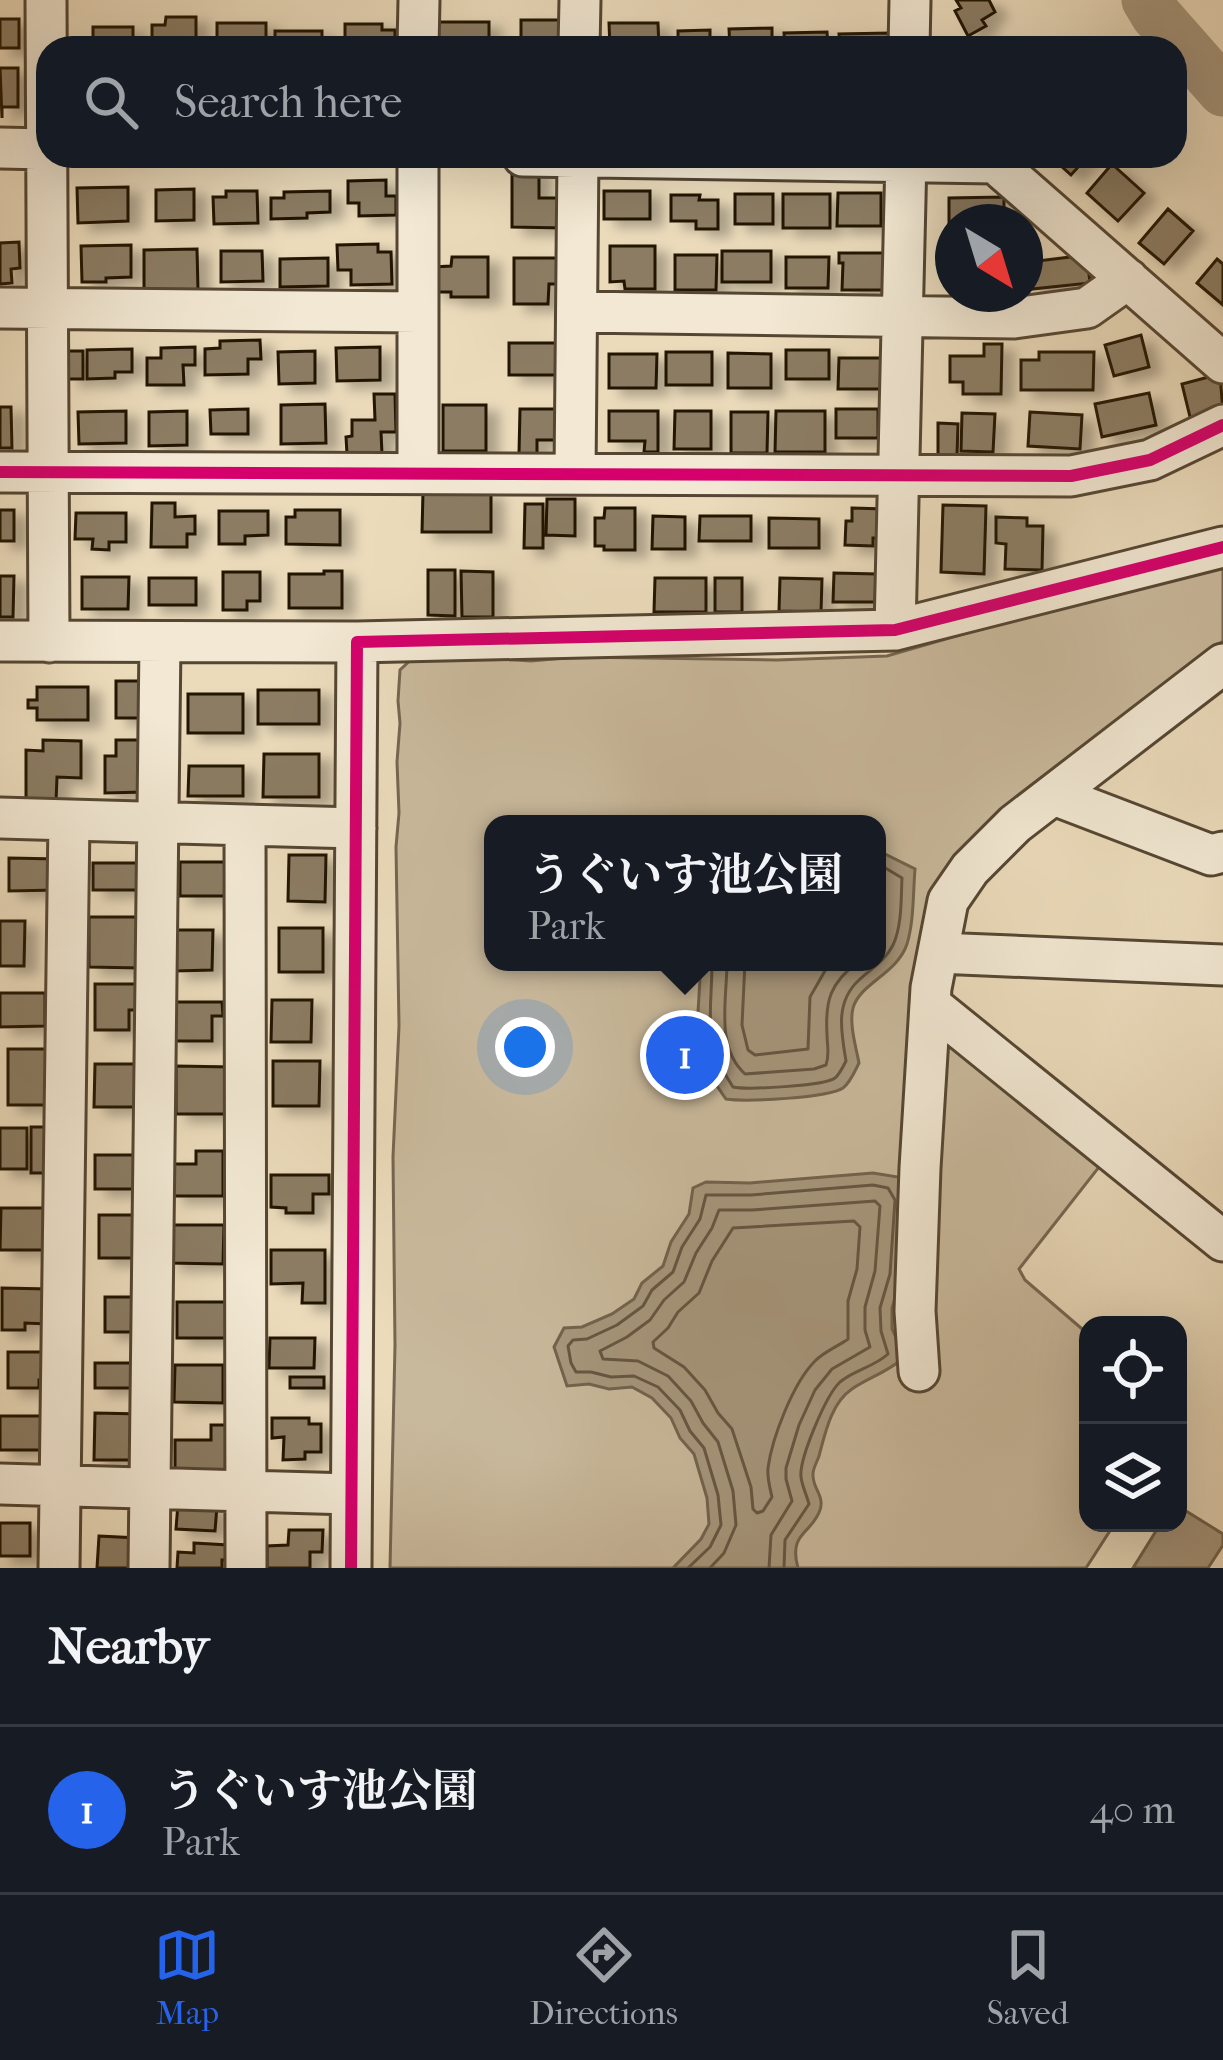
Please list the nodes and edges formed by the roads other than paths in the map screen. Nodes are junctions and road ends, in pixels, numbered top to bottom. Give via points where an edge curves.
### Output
1 (46, 0) edge
2 (419, 0) edge
3 (580, 0) edge
4 (910, 0) edge
5 (46, 36) edge
6 (418, 36) edge
7 (579, 36) edge
8 (909, 36) edge
9 (0, 148) edge
10 (36, 149) edge
11 (48, 168) edge
12 (418, 168) edge
13 (578, 168) edge
14 (906, 168) edge
15 (1001, 168) edge
16 (1128, 279) junction
17 (0, 308) edge
18 (48, 308) junction
19 (418, 312) junction
20 (577, 312) junction
21 (903, 314) junction
22 (1223, 363) edge
23 (1223, 425) edge
24 (0, 472) edge
25 (49, 472) junction
26 (418, 473) junction
27 (575, 474) junction
28 (899, 475) junction
29 (1223, 547) edge
30 (896, 630) junction
31 (0, 641) edge
32 (49, 642) junction
33 (160, 642) junction
34 (357, 642) junction
35 (1223, 664) edge
36 (1054, 795) junction
37 (0, 818) edge
38 (69, 820) junction
39 (158, 822) junction
40 (245, 825) junction
41 (356, 828) junction
42 (1223, 852) edge
43 (938, 953) junction
44 (1223, 965) edge
45 (931, 1005) junction
46 (1223, 1240) edge
47 (919, 1371) dead end
48 (0, 1484) edge
49 (60, 1486) junction
50 (150, 1488) junction
51 (247, 1491) junction
52 (351, 1494) junction
53 (59, 1568) edge
54 (149, 1568) edge
55 (246, 1568) edge
56 (351, 1568) edge

1 - 5 street
2 - 6 street
3 - 7 street
4 - 8 street
9 - 10 street
11 - 18 street
12 - 19 street
13 - 20 street
14 - 21 street
15 - 16 street
16 - 21 street via 1087,308 1014,318
16 - 22 street
17 - 18 street
18 - 19 street
18 - 25 street
19 - 26 street
20 - 21 street
20 - 27 street
21 - 28 street
23 - 28 street via 1150,460 1071,476
24 - 25 street
25 - 26 street
25 - 32 street
26 - 27 street
27 - 28 street
28 - 30 street
29 - 30 street
30 - 34 street
31 - 32 street
32 - 33 street
33 - 34 street
33 - 39 street
34 - 41 street
35 - 36 street
36 - 42 street via 1211,855
36 - 43 street via 970,869 948,901
37 - 38 street
38 - 39 street
38 - 49 street
39 - 40 street
39 - 50 street
40 - 41 street
40 - 51 street
41 - 52 street
43 - 44 street
43 - 45 street
45 - 46 street
45 - 47 street
48 - 49 street
49 - 50 street
49 - 53 street
50 - 51 street
50 - 54 street
51 - 52 street
51 - 55 street
52 - 56 street

